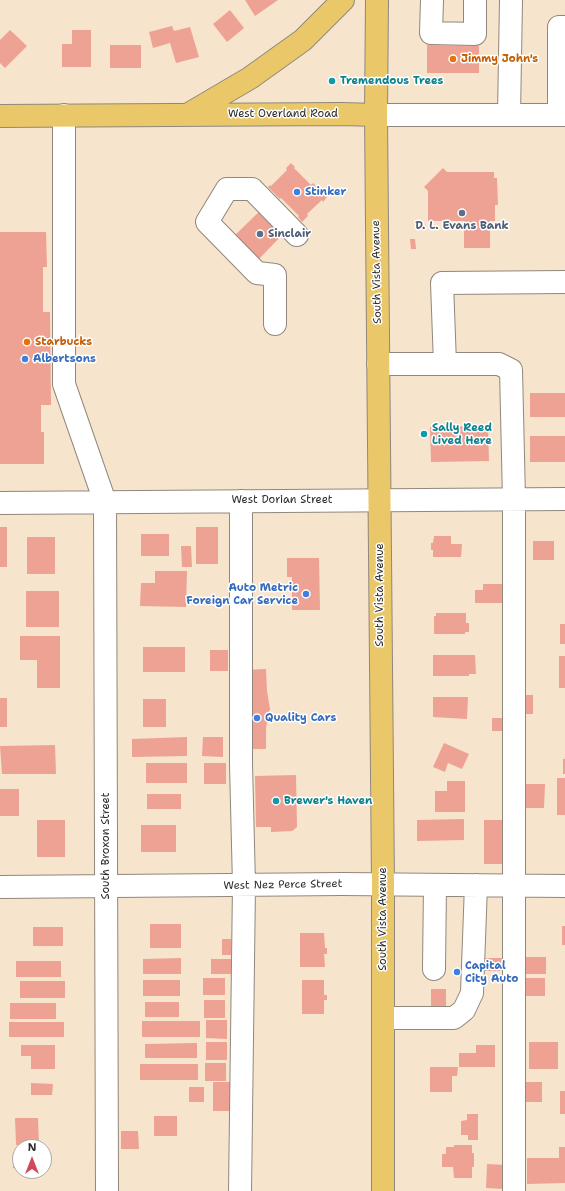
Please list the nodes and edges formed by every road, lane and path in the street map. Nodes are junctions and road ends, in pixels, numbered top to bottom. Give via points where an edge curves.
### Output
1 (343, 0) edge
2 (377, 0) edge
3 (432, 0) edge
4 (475, 0) edge
5 (511, 0) edge
6 (565, 27) edge
7 (186, 115) junction
8 (376, 115) junction
9 (0, 116) edge
10 (64, 116) junction
11 (509, 116) junction
12 (562, 116) edge
13 (296, 235) dead end
14 (565, 282) edge
15 (275, 324) dead end
16 (378, 364) junction
17 (444, 364) junction
18 (514, 499) junction
19 (565, 499) edge
20 (241, 500) junction
21 (380, 500) junction
22 (105, 502) junction
23 (0, 503) edge
24 (383, 884) junction
25 (244, 885) junction
26 (435, 885) junction
27 (476, 885) junction
28 (106, 886) junction
29 (514, 886) junction
30 (565, 886) edge
31 (0, 887) edge
32 (434, 969) dead end
33 (383, 1018) junction
34 (107, 1191) edge
35 (240, 1191) edge
36 (383, 1191) edge
37 (514, 1191) edge

1 - 7 main road via 303,40 250,78
2 - 8 main road, South Vista Avenue
3 - 4 street via 432,33 475,34
5 - 11 street
6 - 12 street via 559,27
7 - 8 main road, West Overland Road
7 - 10 main road, West Overland Road
8 - 11 street, West Overland Road
8 - 16 main road, South Vista Avenue
9 - 10 main road, West Overland Road
10 - 22 street, South Broxon Street via 64,384
11 - 12 street, West Overland Road
13 - 15 street via 252,189 227,189 207,222 257,272 275,275
14 - 17 street via 442,283
16 - 17 street
16 - 21 main road, South Vista Avenue
17 - 18 street via 499,364 511,370
18 - 19 street, West Dorian Street
18 - 21 street, West Dorian Street
18 - 29 street
20 - 21 street, West Dorian Street
20 - 22 street, West Dorian Street
20 - 25 street via 241,764
21 - 24 main road, South Vista Avenue
22 - 23 street, West Dorian Street
22 - 28 street, South Broxon Street
24 - 25 street, West Nez Perce Street
24 - 26 street, West Nez Perce Street
24 - 33 main road, South Vista Avenue
25 - 28 street, West Nez Perce Street
25 - 35 street
26 - 27 street, West Nez Perce Street
26 - 32 street
27 - 29 street, West Nez Perce Street
27 - 33 street via 472,993 464,1010 454,1018
28 - 31 street, West Nez Perce Street
28 - 34 street, South Broxon Street
29 - 30 street, West Nez Perce Street
29 - 37 street
33 - 36 main road, South Vista Avenue

